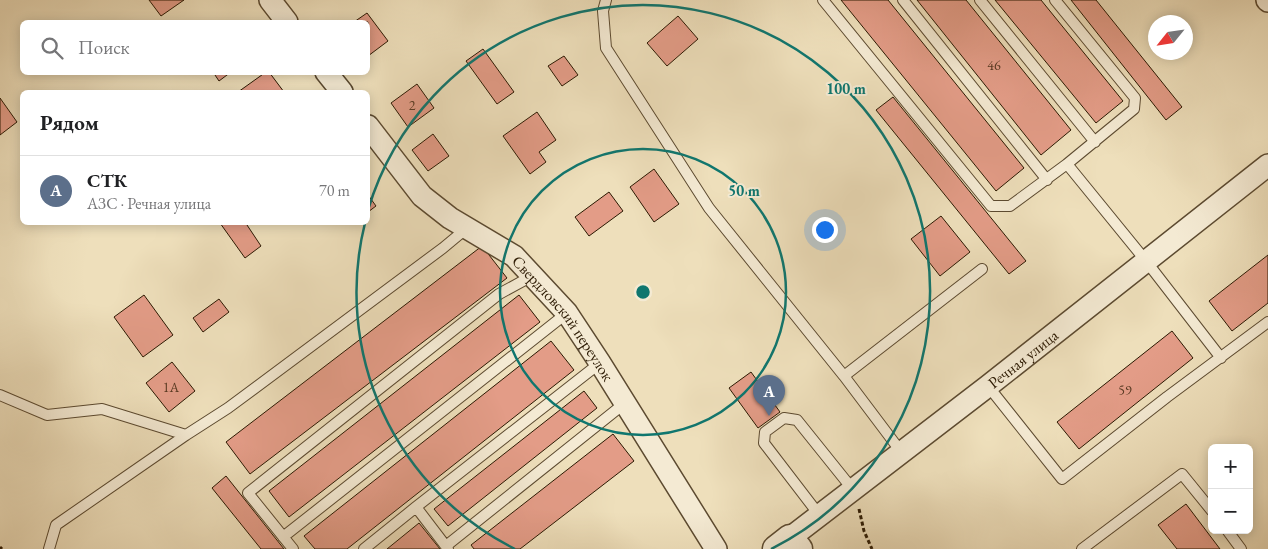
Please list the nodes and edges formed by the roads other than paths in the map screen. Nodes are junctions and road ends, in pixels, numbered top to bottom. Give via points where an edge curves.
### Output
1 (270, 0) edge
2 (606, 0) edge
3 (823, 0) edge
4 (903, 0) edge
5 (980, 0) edge
6 (1055, 0) edge
7 (285, 20) edge
8 (328, 75) edge
9 (340, 90) edge
10 (370, 129) edge
11 (1095, 142) junction
12 (1067, 164) junction
13 (1268, 165) edge
14 (1047, 180) junction
15 (467, 228) junction
16 (1146, 261) junction
17 (982, 269) dead end
18 (532, 276) junction
19 (567, 313) junction
20 (1268, 322) edge
21 (1221, 358) junction
22 (600, 363) junction
23 (844, 376) junction
24 (988, 386) junction
25 (0, 395) edge
26 (625, 403) junction
27 (186, 435) junction
28 (902, 453) junction
29 (856, 498) junction
30 (1208, 506) edge
31 (416, 507) junction
32 (820, 516) junction
33 (1230, 534) edge
34 (283, 537) junction
35 (788, 546) edge
36 (447, 547) edge
37 (49, 549) edge
38 (293, 549) edge
39 (364, 549) edge
40 (716, 549) edge
41 (1082, 549) edge
42 (1241, 549) edge

1 - 7 street
2 - 23 lane via 602,11 606,48 709,208
3 - 14 lane via 991,206 1010,206
4 - 14 lane
5 - 11 lane
6 - 11 lane via 1135,98 1134,109
8 - 9 street
10 - 15 street, Свердловский переулок via 422,196
11 - 12 lane
12 - 14 lane
12 - 16 lane
13 - 16 street, Речная улица
15 - 18 street, Свердловский переулок via 514,256
15 - 27 lane via 236,402
16 - 21 lane
16 - 24 street, Речная улица
17 - 23 lane
18 - 19 street, Свердловский переулок
18 - 34 lane via 499,294 248,493
19 - 22 street, Свердловский переулок
19 - 34 lane
20 - 21 lane
21 - 24 lane via 1062,479
22 - 26 street, Свердловский переулок
22 - 31 lane
23 - 28 lane
24 - 28 street, Речная улица
25 - 27 lane via 47,415 102,409
26 - 36 lane
26 - 40 street, Свердловский переулок
27 - 37 lane via 56,525
28 - 29 street, Речная улица
29 - 32 street, Речная улица
29 - 32 lane via 797,420 784,418 765,432 764,443
30 - 41 lane via 1182,474
31 - 36 lane
31 - 39 lane
32 - 35 street, Речная улица
33 - 42 lane
34 - 38 lane

